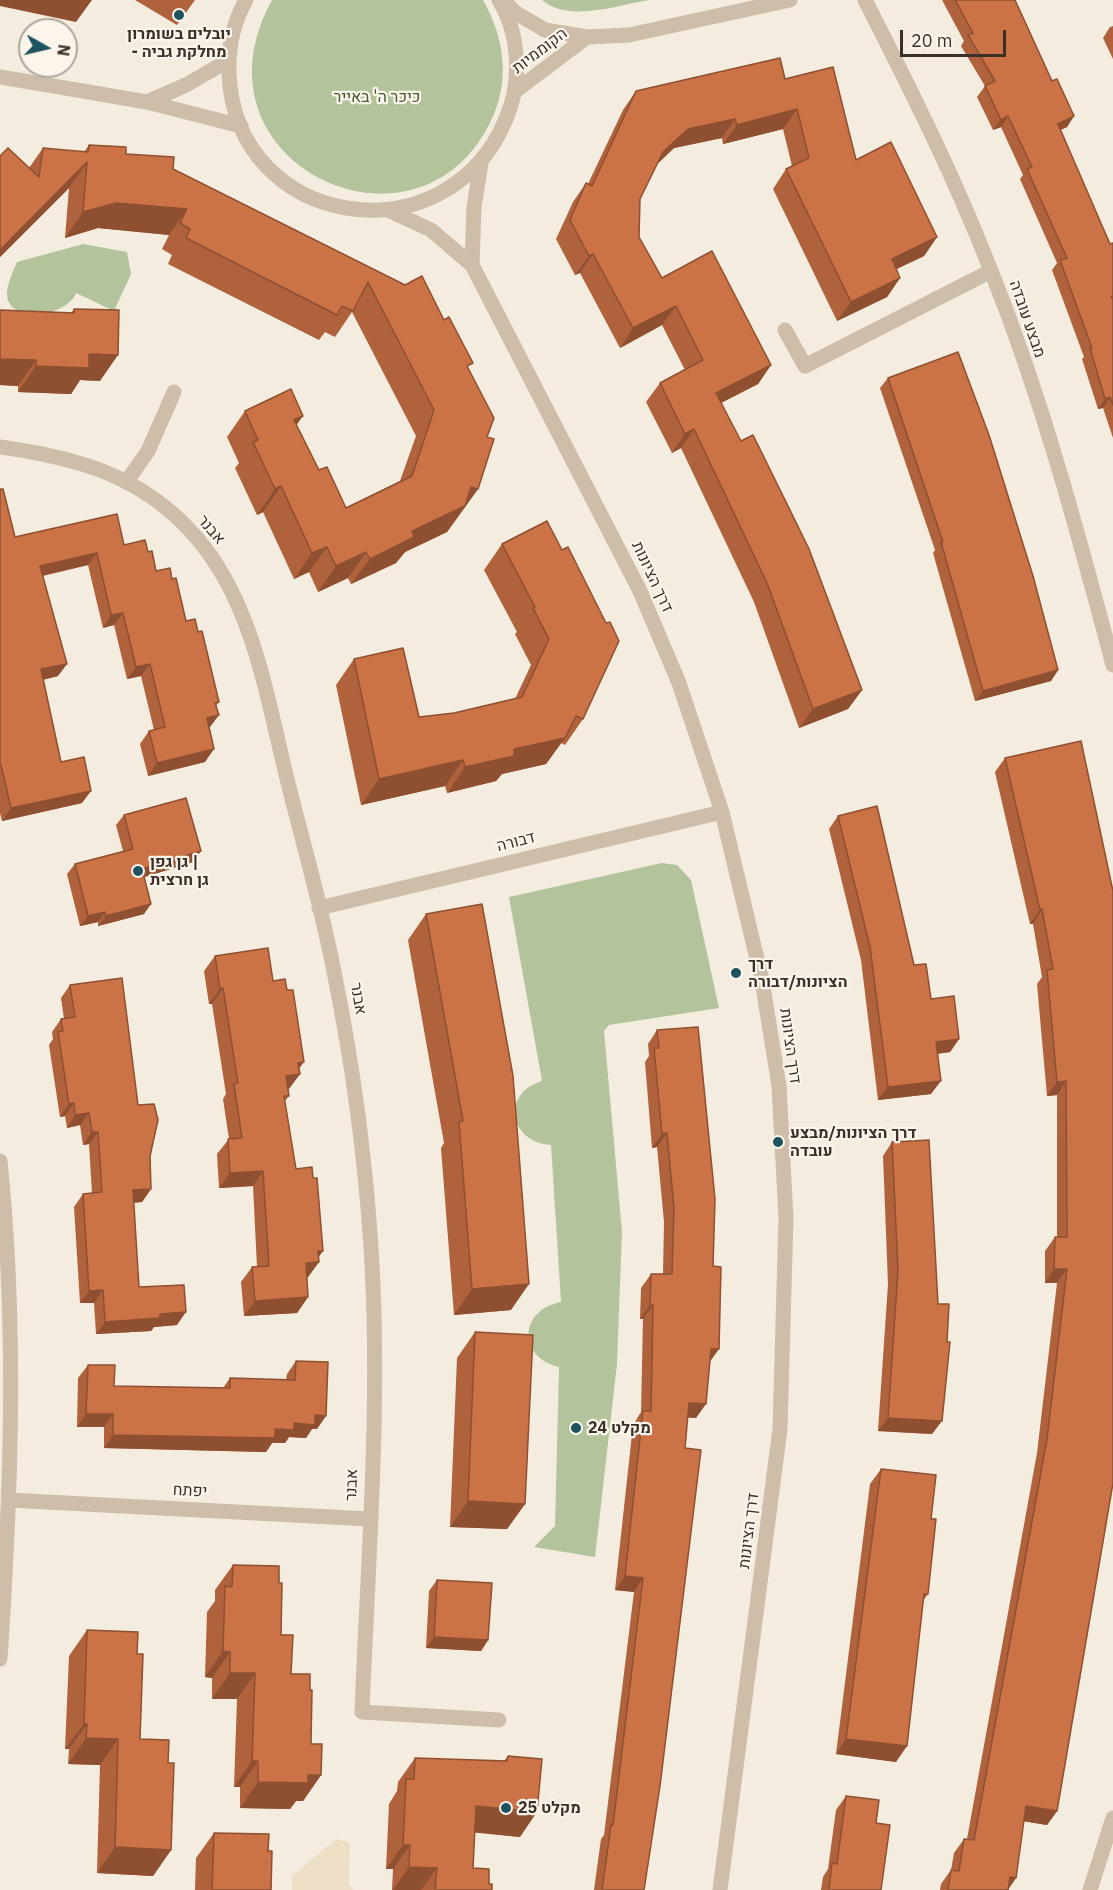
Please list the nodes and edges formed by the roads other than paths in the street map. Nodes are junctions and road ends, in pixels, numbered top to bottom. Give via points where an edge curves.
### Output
1 (246, 0) edge
2 (501, 0) edge
3 (790, 0) edge
4 (865, 0) edge
5 (587, 37) junction
6 (229, 60) junction
7 (0, 77) edge
8 (514, 93) junction
9 (147, 102) junction
10 (241, 126) junction
11 (481, 161) junction
12 (390, 211) junction
13 (472, 265) junction
14 (991, 271) junction
15 (785, 330) dead end
16 (174, 392) dead end
17 (0, 447) edge
18 (127, 481) junction
19 (1113, 665) edge
20 (722, 812) junction
21 (319, 909) junction
22 (0, 1161) edge
23 (9, 1500) junction
24 (369, 1519) junction
25 (0, 1659) edge
26 (500, 1720) dead end
27 (1113, 1818) edge
28 (720, 1890) edge
29 (1090, 1890) edge

1 - 6 street via 233,31
2 - 5 street, הקוממיות via 545,30
2 - 8 street via 514,44
3 - 5 street, הקוממיות via 629,35
4 - 14 street, מבצע עובדה via 908,83
5 - 8 street, הקוממיות
6 - 9 street
6 - 10 street via 233,105
7 - 9 street
8 - 11 street via 500,135
9 - 10 street
10 - 12 street via 261,159 285,182 310,198 358,211
11 - 12 street via 454,186 429,200
11 - 13 street, דרך הציונות via 474,207
12 - 13 street, דרך הציונות via 431,230
13 - 20 street, דרך הציונות via 640,591 679,683
14 - 15 street via 805,366
14 - 19 street, מבצע עובדה via 1050,442
16 - 18 street via 148,451
17 - 18 street, אבנר via 89,464
18 - 21 street, אבנר via 195,535 228,579 268,701
20 - 21 street, דבורה
20 - 28 street, דרך הציונות via 762,980 778,1086 786,1218 780,1429
21 - 24 street, אבנר via 352,1069 371,1248 374,1370
22 - 23 street via 10,1291
23 - 24 street, יפתח
23 - 25 street
24 - 26 street, אבנר via 362,1712
27 - 29 street

